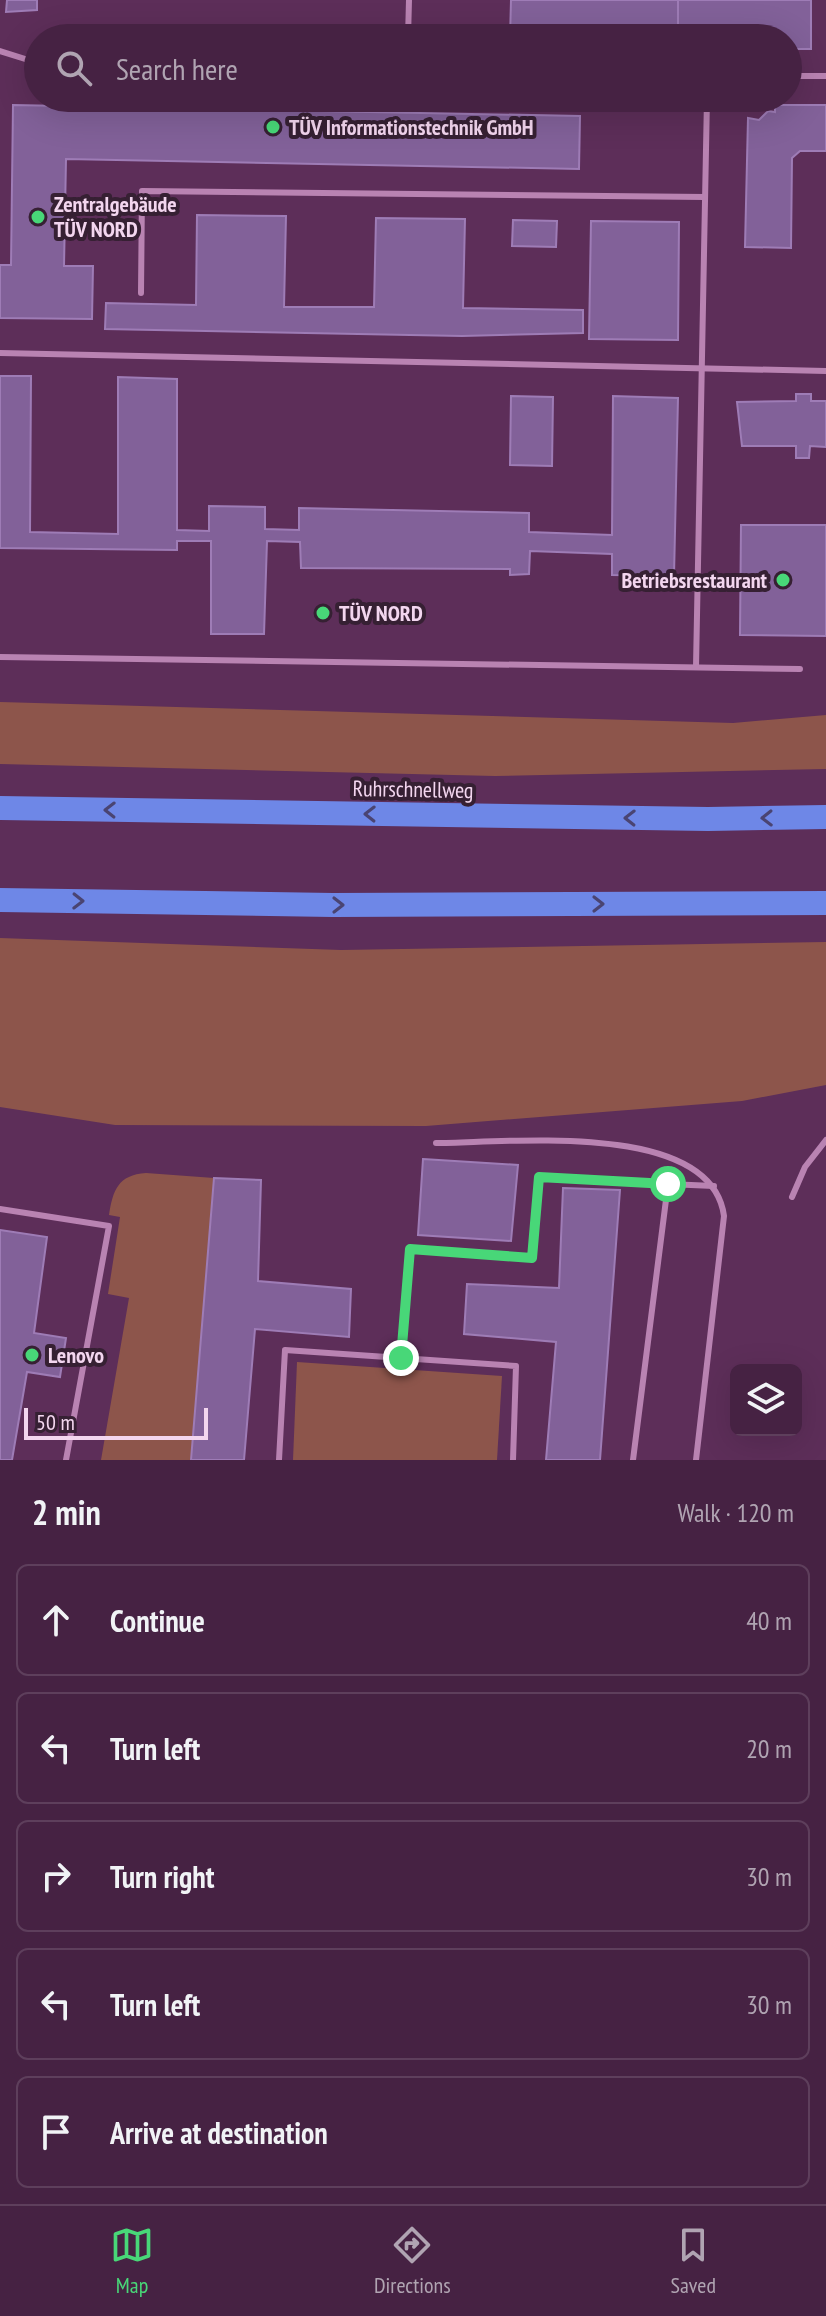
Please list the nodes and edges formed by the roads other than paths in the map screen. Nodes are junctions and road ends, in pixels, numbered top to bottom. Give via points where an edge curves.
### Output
1 (409, 0) edge
2 (408, 24) edge
3 (0, 51) edge
4 (24, 59) edge
5 (802, 76) edge
6 (826, 76) edge
7 (707, 112) edge
8 (705, 197) junction
9 (141, 293) dead end
10 (0, 353) edge
11 (702, 368) junction
12 (826, 371) edge
13 (0, 657) edge
14 (696, 667) junction
15 (800, 669) dead end
16 (0, 808) edge
17 (826, 817) edge
18 (0, 900) edge
19 (826, 903) edge
20 (826, 1140) edge
21 (436, 1143) dead end
22 (668, 1184) junction
23 (714, 1186) junction
24 (792, 1197) dead end
25 (0, 1209) edge
26 (401, 1358) junction
27 (66, 1460) edge
28 (279, 1460) edge
29 (513, 1460) edge
30 (633, 1460) edge
31 (696, 1460) edge

1 - 2 lane
3 - 4 lane
5 - 6 lane
7 - 8 lane
8 - 9 lane via 142,191
8 - 11 lane
10 - 11 lane
11 - 12 lane
11 - 14 lane
13 - 14 lane
14 - 15 lane
17 -> 16 highway, Ruhrschnellweg
18 -> 19 highway
20 - 24 lane via 805,1167
21 - 23 lane via 610,1144 669,1156
22 - 23 lane
22 - 26 lane via 539,1177 532,1258 410,1249
22 - 30 lane
23 - 31 lane via 724,1216
25 - 27 lane via 109,1226
26 - 28 lane via 285,1350
26 - 29 lane via 516,1366

